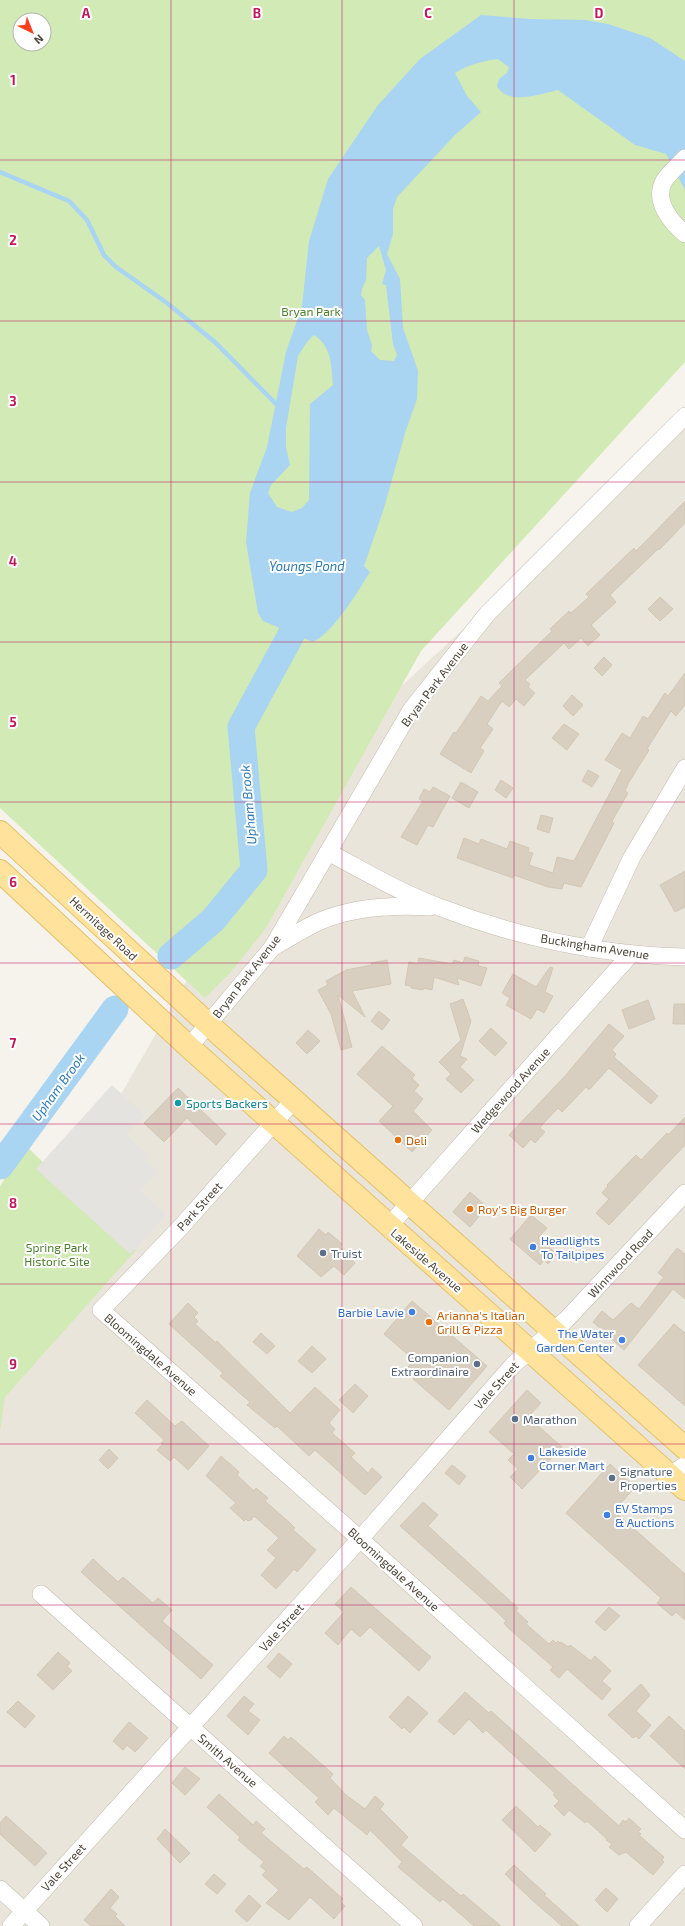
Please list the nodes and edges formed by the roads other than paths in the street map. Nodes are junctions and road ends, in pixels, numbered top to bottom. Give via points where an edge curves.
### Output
1 (685, 158) edge
2 (685, 234) edge
3 (685, 416) edge
4 (685, 768) edge
5 (0, 832) edge
6 (328, 852) junction
7 (0, 871) edge
8 (438, 907) junction
9 (272, 948) junction
10 (589, 948) junction
11 (631, 954) junction
12 (685, 957) edge
13 (208, 1024) junction
14 (189, 1047) junction
15 (294, 1100) junction
16 (274, 1123) junction
17 (685, 1193) edge
18 (409, 1202) junction
19 (389, 1226) junction
20 (101, 1310) joint
21 (553, 1330) junction
22 (529, 1350) junction
23 (685, 1448) edge
24 (680, 1476) edge
25 (360, 1539) junction
26 (41, 1594) dead end
27 (190, 1727) junction
28 (685, 1830) edge
29 (685, 1874) edge
30 (0, 1889) edge
31 (24, 1911) junction
32 (11, 1926) edge
33 (41, 1926) edge
34 (414, 1926) edge
35 (638, 1926) edge

1 - 2 street via 665,180 661,187 661,195 664,211
3 - 6 street, Bryan Park Avenue via 487,614 411,710
4 - 10 street via 632,857
5 - 13 main road, Hermitage Road
6 - 8 street, Buckingham Avenue
6 - 9 street, Bryan Park Avenue
7 - 14 main road
8 - 9 street, Buckingham Avenue via 388,907 338,916 319,921
8 - 10 street, Buckingham Avenue via 498,926
9 - 13 street, Bryan Park Avenue
10 - 11 street, Buckingham Avenue
11 - 12 street, Buckingham Avenue
11 - 18 street, Wedgewood Avenue
13 - 14 street, Bryan Park Avenue
13 - 15 main road
14 - 16 main road, Lakeside Avenue
15 - 16 street, Park Street
15 - 18 main road
16 - 19 main road, Lakeside Avenue
16 - 20 street, Park Street
17 - 21 street, Winnwood Road via 566,1320
18 - 19 street, Wedgewood Avenue
18 - 21 main road
19 - 22 main road, Lakeside Avenue
20 - 25 street, Bloomingdale Avenue
21 - 22 street, Vale Street
21 - 23 main road
22 - 24 main road, Lakeside Avenue
22 - 25 street, Vale Street
25 - 27 street, Vale Street
25 - 28 street, Bloomingdale Avenue
26 - 27 street, Smith Avenue
27 - 31 street, Vale Street
27 - 34 street, Smith Avenue
29 - 35 street
30 - 31 street
31 - 32 street, Vale Street
31 - 33 street

